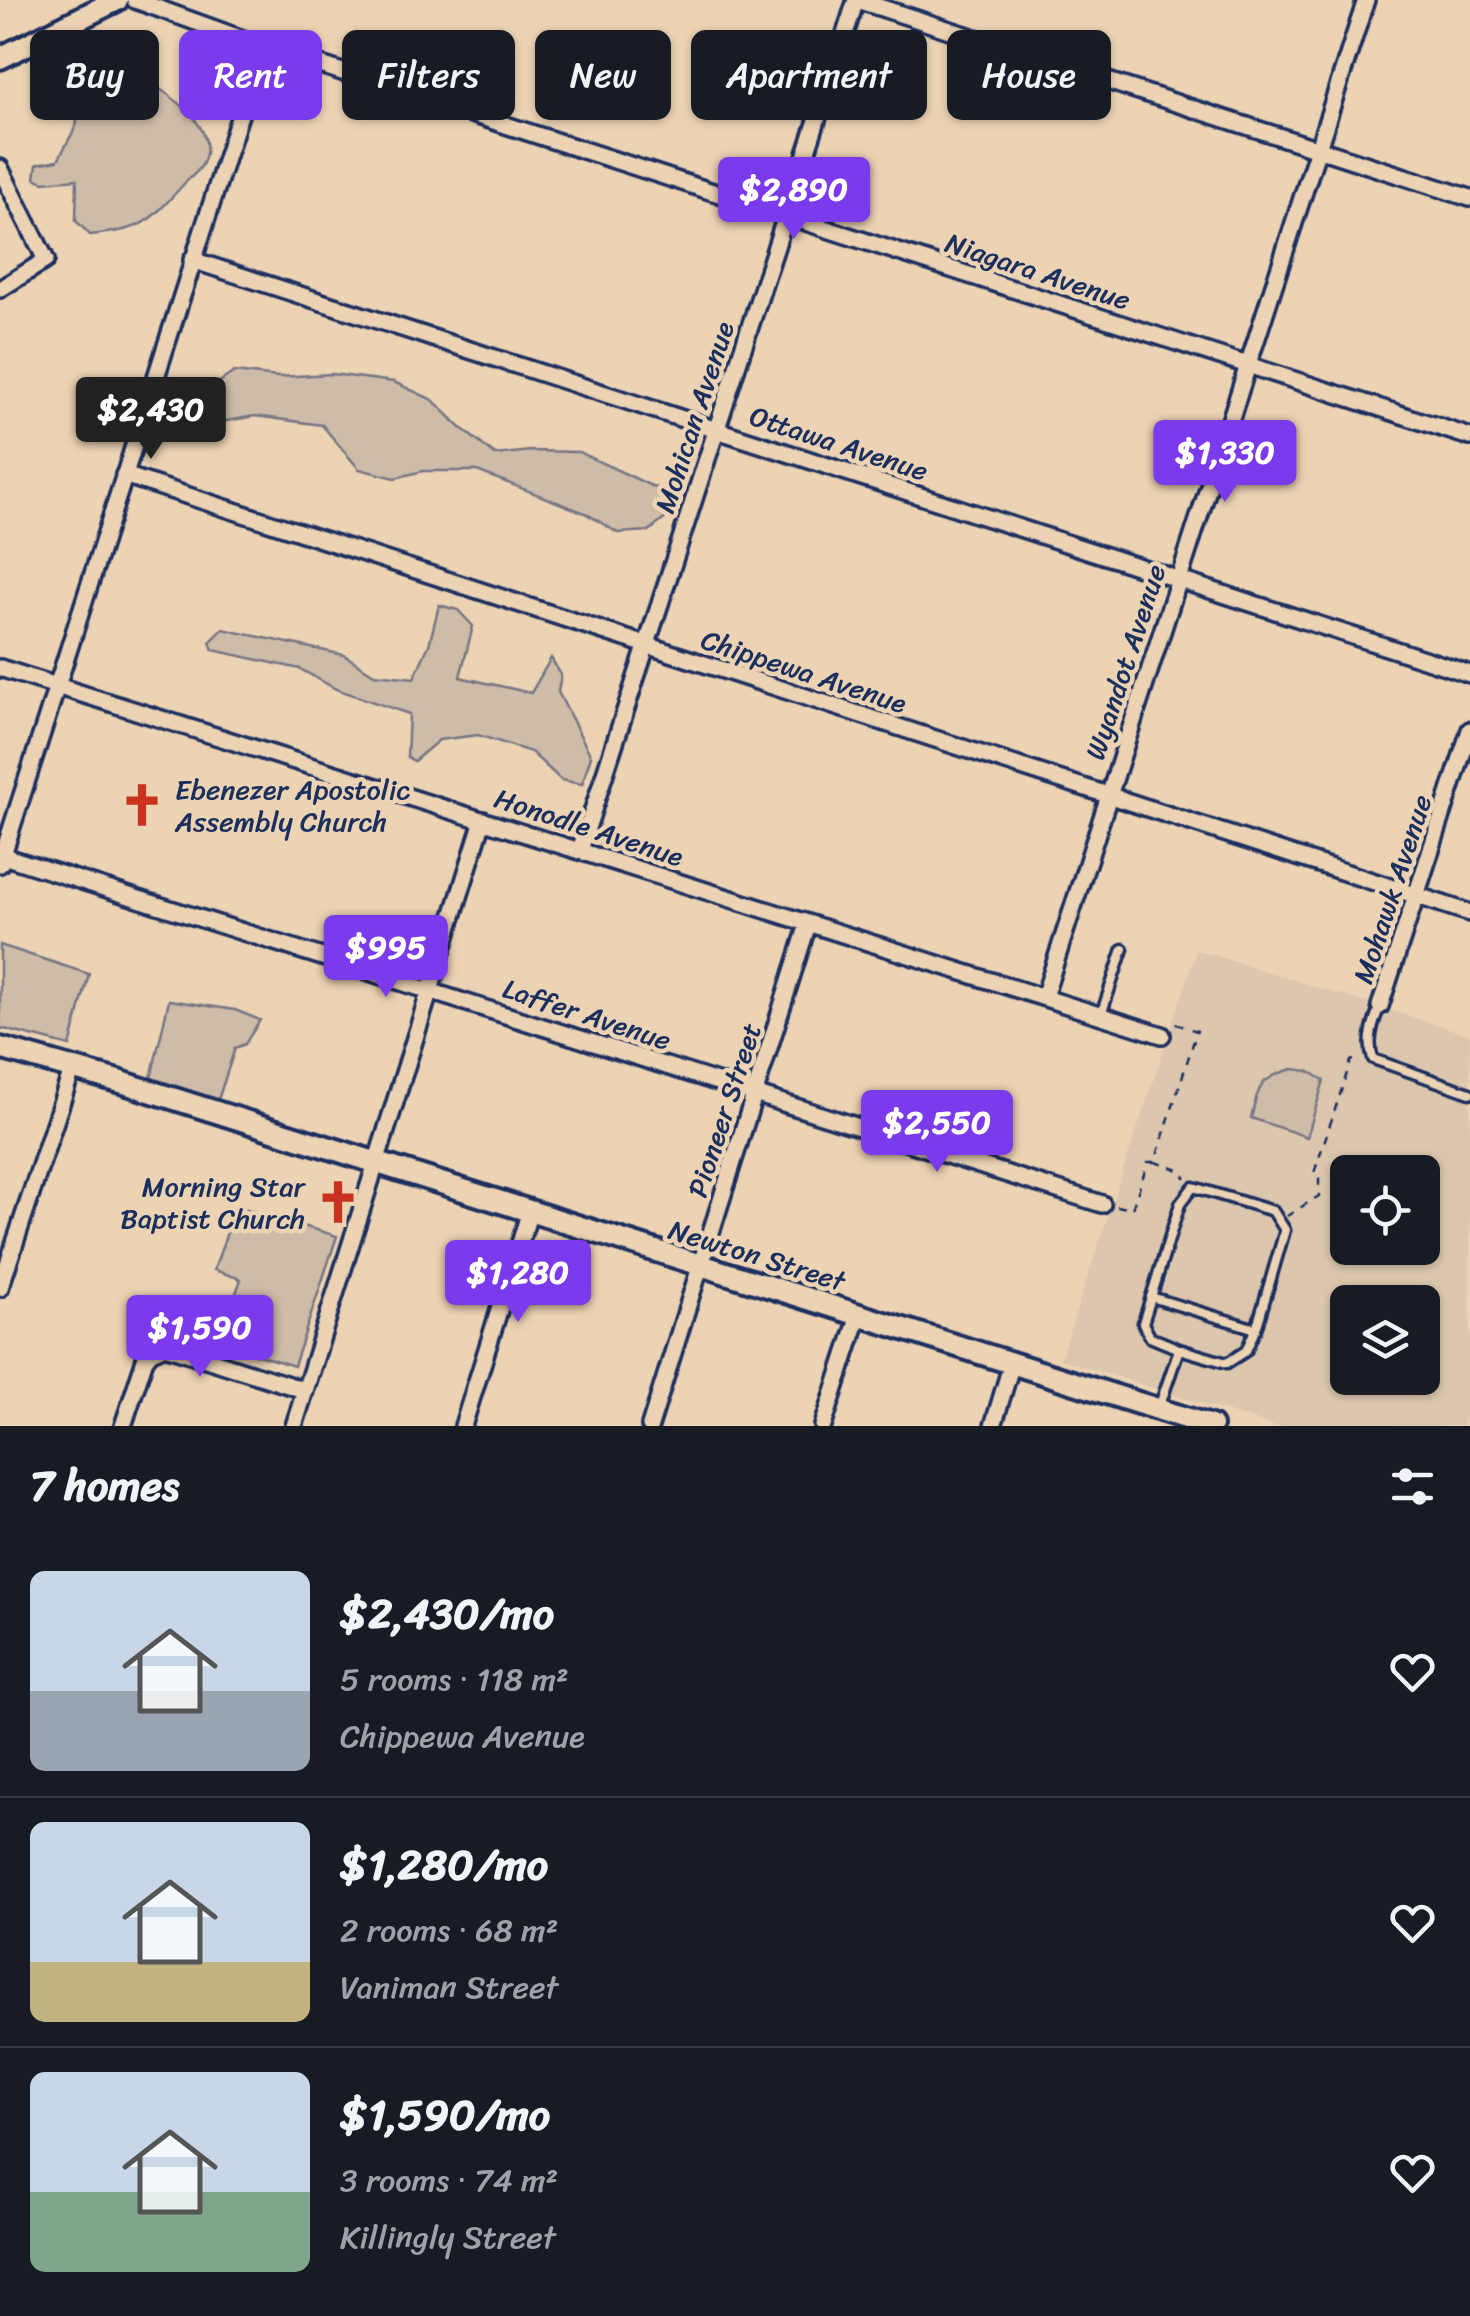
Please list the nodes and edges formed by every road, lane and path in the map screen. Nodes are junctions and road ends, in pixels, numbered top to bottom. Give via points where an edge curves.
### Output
1 (118, 0) edge
2 (135, 0) edge
3 (857, 0) edge
4 (1366, 0) edge
5 (218, 30) edge
6 (0, 58) edge
7 (322, 65) edge
8 (238, 120) edge
9 (1317, 150) junction
10 (0, 168) edge
11 (1470, 198) edge
12 (787, 216) junction
13 (192, 260) junction
14 (0, 289) edge
15 (1247, 365) junction
16 (716, 429) junction
17 (1470, 438) edge
18 (124, 475) junction
19 (1176, 580) junction
20 (646, 646) junction
21 (0, 668) edge
22 (1470, 674) edge
23 (56, 685) junction
24 (1470, 730) edge
25 (1108, 796) junction
26 (483, 820) junction
27 (580, 850) junction
28 (1, 858) edge
29 (1416, 896) junction
30 (1470, 913) edge
31 (808, 924) junction
32 (1123, 948) dead end
33 (432, 992) junction
34 (1044, 997) junction
35 (1380, 1006) joint
36 (1101, 1015) junction
37 (1167, 1029) joint
38 (0, 1048) edge
39 (1371, 1053) junction
40 (74, 1067) junction
41 (755, 1093) junction
42 (1470, 1093) edge
43 (1155, 1162) junction
44 (376, 1163) junction
45 (1194, 1187) junction
46 (1110, 1205) joint
47 (530, 1211) junction
48 (1279, 1221) junction
49 (700, 1266) junction
50 (0, 1288) edge
51 (1151, 1298) junction
52 (859, 1316) junction
53 (1256, 1329) junction
54 (1180, 1349) junction
55 (1012, 1363) junction
56 (304, 1390) junction
57 (1163, 1416) edge
58 (123, 1426) edge
59 (294, 1426) edge
60 (463, 1426) edge
61 (650, 1426) edge
62 (824, 1426) edge
63 (993, 1426) edge
64 (1211, 1426) edge

1 - 6 street
2 - 5 street, Niagara Avenue
3 - 9 street
3 - 12 street, Mohican Avenue
4 - 9 street, Wyandot Avenue
7 - 12 street, Niagara Avenue
8 - 13 street
9 - 11 street
9 - 15 street, Wyandot Avenue
10 - 14 street via 46,260
12 - 15 street, Niagara Avenue
12 - 16 street, Mohican Avenue
13 - 16 street, Ottawa Avenue
13 - 18 street
15 - 17 street, Niagara Avenue
15 - 19 street, Wyandot Avenue
16 - 19 street, Ottawa Avenue
16 - 20 street, Mohican Avenue
18 - 20 street, Chippewa Avenue
18 - 23 street
19 - 22 street, Ottawa Avenue
19 - 25 street, Wyandot Avenue
20 - 25 street, Chippewa Avenue
20 - 27 street, Mohican Avenue
21 - 23 street, Honodle Avenue
23 - 26 street, Honodle Avenue
23 - 28 street
24 - 29 street, Mohawk Avenue
25 - 29 street, Chippewa Avenue
25 - 34 street, Wyandot Avenue
26 - 27 street, Honodle Avenue
26 - 33 street
27 - 31 street, Honodle Avenue
28 - 33 street, Laffer Avenue
29 - 30 street, Chippewa Avenue
29 - 35 street, Mohawk Avenue
31 - 34 street, Honodle Avenue
31 - 41 street, Pioneer Street
32 - 36 lane
33 - 41 street, Laffer Avenue
33 - 44 street
34 - 36 street, Honodle Avenue
35 - 39 lane
36 - 37 street, Honodle Avenue
37 - 43 path via 1197,1031
38 - 40 street, Newton Street
39 - 42 lane via 1381,1064
39 - 48 path via 1351,1061 1314,1173 1319,1196
40 - 44 street, Newton Street
40 - 50 street
41 - 46 street, Laffer Avenue
41 - 49 street, Pioneer Street
43 - 45 path via 1179,1170
43 - 46 path via 1148,1162 1132,1209
44 - 47 street, Newton Street
44 - 56 street
45 - 48 lane via 1273,1211
45 - 51 lane via 1180,1204
47 - 49 street, Newton Street
47 - 60 street
48 - 53 lane via 1285,1230
49 - 52 street, Newton Street
49 - 61 street, Pioneer Street
51 - 53 lane
51 - 54 lane via 1143,1322 1150,1337
52 - 55 street, Newton Street
52 - 62 street
53 - 54 lane via 1246,1351 1227,1363
54 - 57 lane
55 - 57 street, Newton Street
55 - 63 street
56 - 58 street via 165,1346 142,1363
56 - 59 street
57 - 64 street, Newton Street

